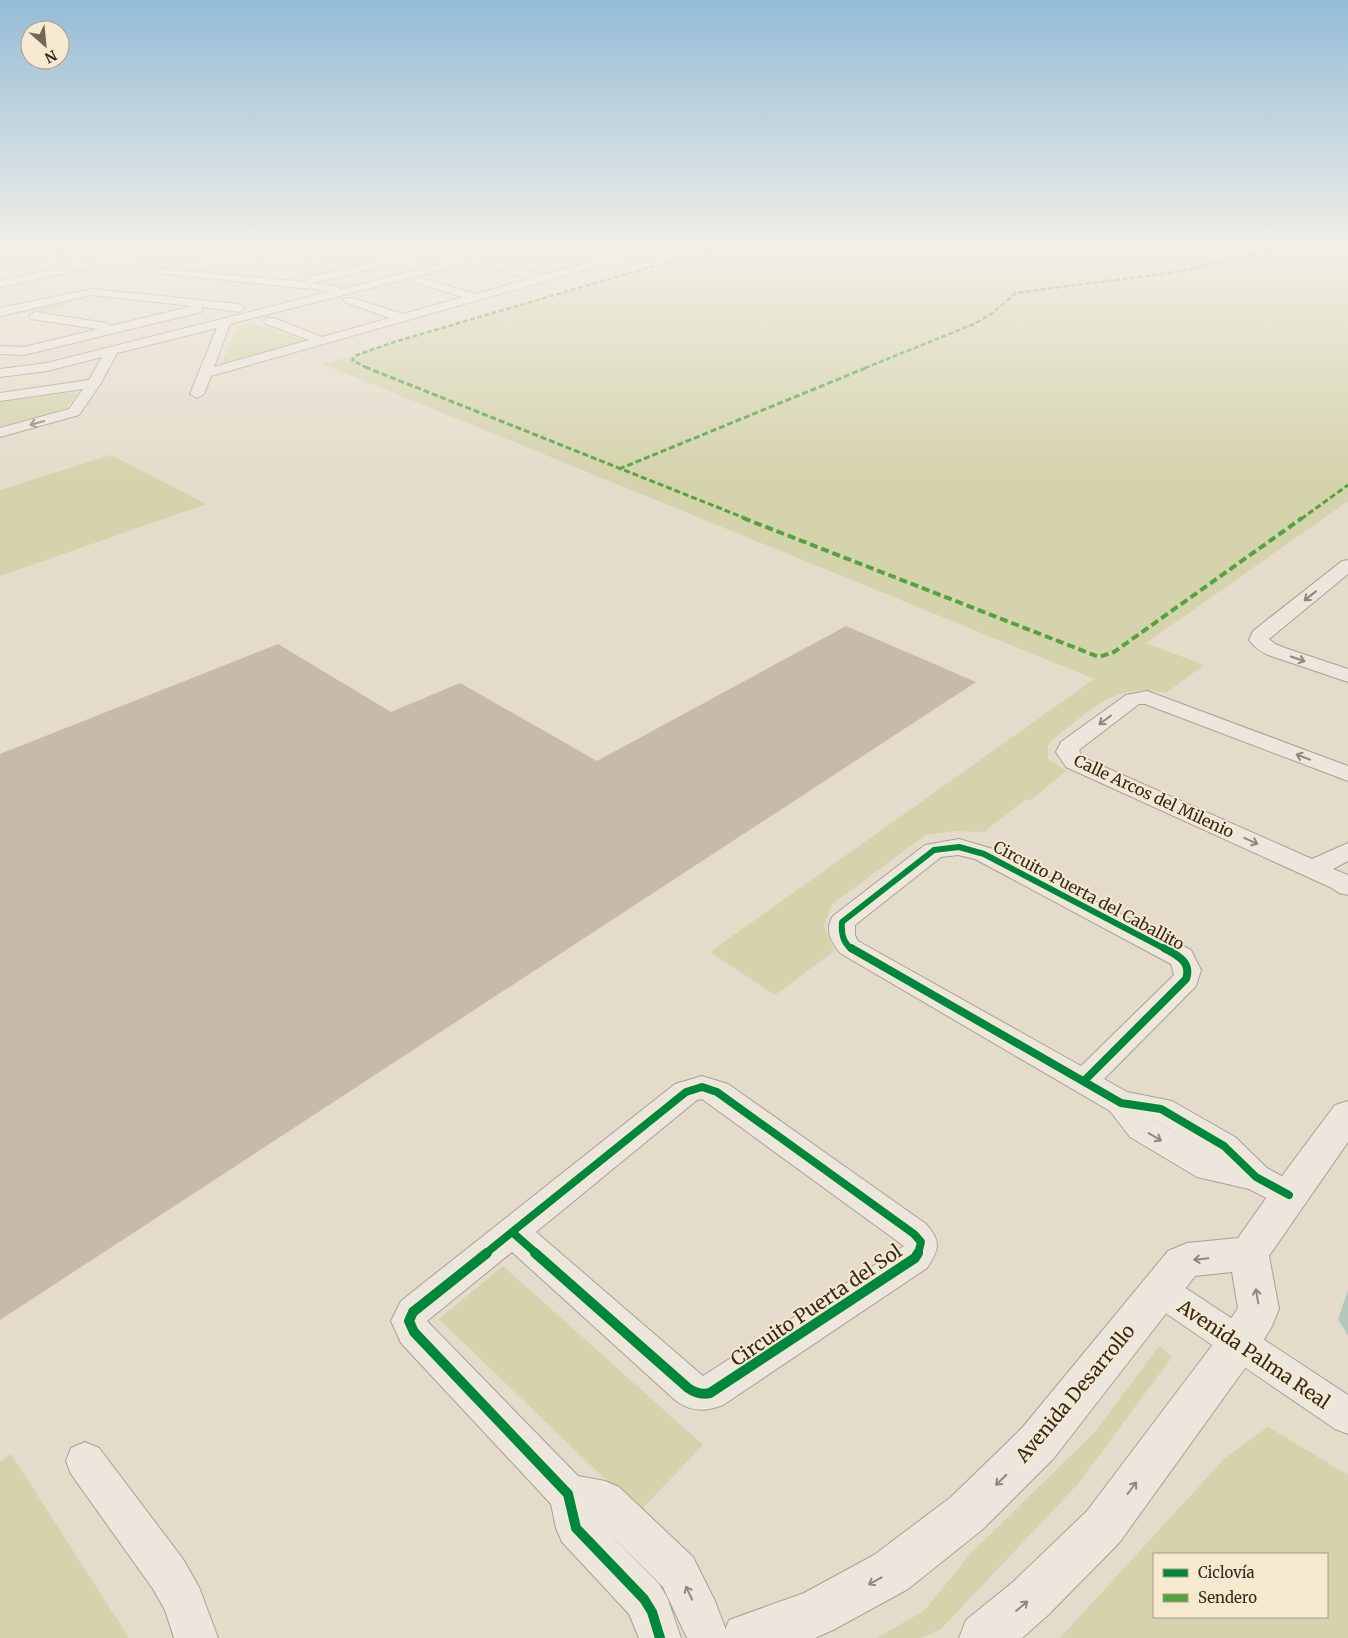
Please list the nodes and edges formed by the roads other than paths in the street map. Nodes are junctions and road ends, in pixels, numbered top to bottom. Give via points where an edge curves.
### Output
1 (96, 325) edge
2 (132, 325) edge
3 (212, 325) edge
4 (224, 325) edge
5 (282, 325) edge
6 (377, 325) edge
7 (118, 329) junction
8 (322, 341) junction
9 (0, 350) edge
10 (112, 351) junction
11 (0, 373) edge
12 (204, 374) junction
13 (94, 383) junction
14 (197, 394) dead end
15 (0, 397) edge
16 (0, 433) edge
17 (1348, 565) edge
18 (1348, 676) edge
19 (1348, 774) edge
20 (1348, 851) edge
21 (1312, 869) junction
22 (1346, 884) edge
23 (1084, 1081) junction
24 (1348, 1115) edge
25 (1289, 1195) junction
26 (512, 1232) junction
27 (1249, 1254) junction
28 (1160, 1290) junction
29 (1238, 1344) junction
30 (1348, 1416) edge
31 (85, 1461) dead end
32 (568, 1494) junction
33 (194, 1637) edge
34 (660, 1638) edge
35 (708, 1638) edge
36 (747, 1638) edge
37 (984, 1638) edge

1 - 7 street
2 - 7 street
3 - 10 street
4 - 12 street
5 - 8 street
6 - 8 street
7 - 9 street via 24,351
8 - 12 street
10 - 11 street via 36,369
10 - 13 street
12 - 14 street
13 - 15 street
13 -> 16 street via 74,412
17 -> 18 street via 1260,635 1259,640 1273,650
19 -> 21 street, Calle Arcos del Milenio via 1147,697 1133,699 1067,752 1074,762
20 - 21 street
21 - 22 street, Calle Arcos del Milenio
23 - 23 street, Circuito Puerta del Caballito via 1186,979 1189,972 1181,958 984,854 959,847 934,850 842,922 840,932 849,947
23 - 25 street, Circuito Puerta del Caballito via 1121,1103 1141,1128 1208,1168 1256,1176
24 - 25 street
25 - 27 street
26 - 26 street, Circuito Puerta del Sol via 686,1092 702,1087 717,1092 921,1242 915,1258 703,1395 688,1388
26 - 32 street, Circuito Puerta del Sol via 413,1312 409,1321 414,1332
27 -> 28 street, Avenida Desarrollo via 1187,1260
29 -> 27 street via 1259,1309
28 - 29 street, Avenida Palma Real
28 -> 36 street, Avenida Desarrollo via 1038,1443 967,1513 891,1572 816,1613
29 - 30 street, Avenida Palma Real
37 -> 29 street via 1030,1599 1102,1527
31 - 33 street via 168,1574 184,1602
32 - 34 street via 576,1528 644,1599
35 -> 32 street via 678,1572 605,1501

